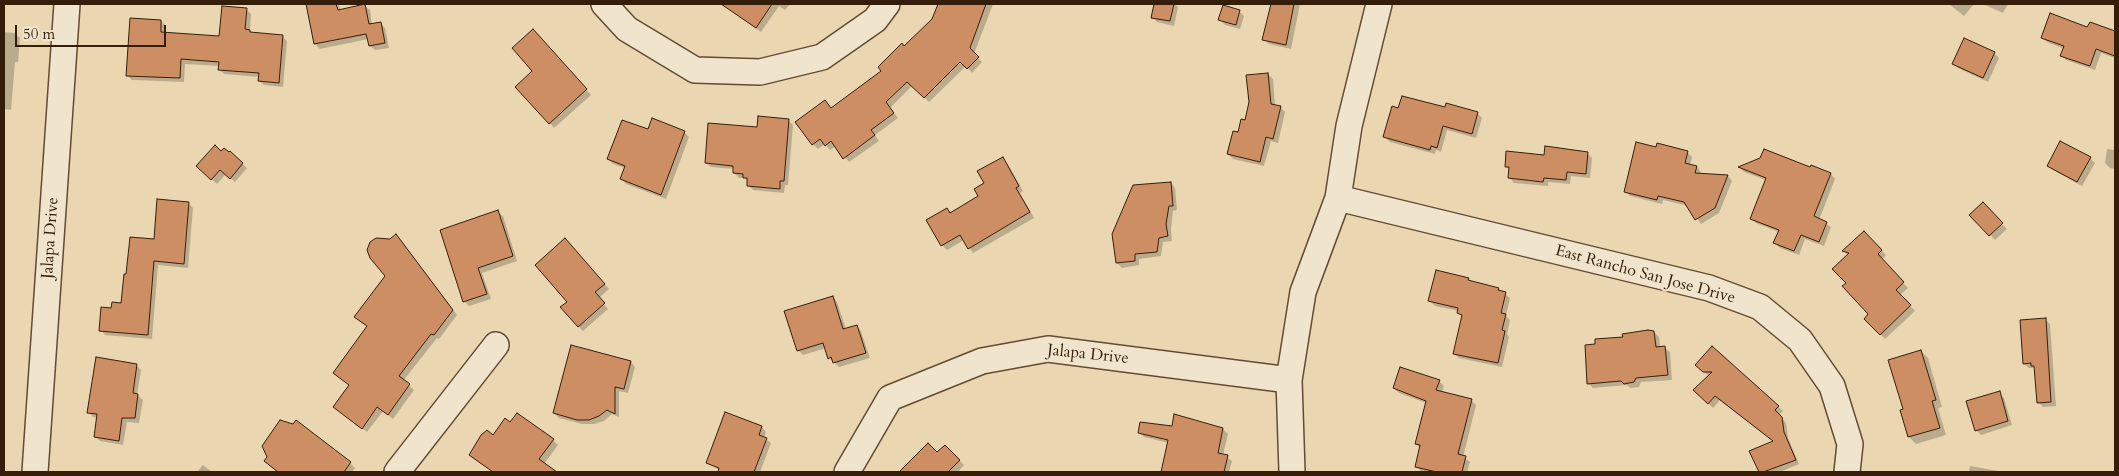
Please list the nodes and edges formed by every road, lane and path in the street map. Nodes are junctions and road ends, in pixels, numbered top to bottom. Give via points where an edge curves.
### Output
1 (67, 4) edge
2 (604, 4) edge
3 (887, 4) edge
4 (1379, 4) edge
5 (1338, 198) junction
6 (496, 345) dead end
7 (1289, 380) junction
8 (35, 472) edge
9 (396, 472) edge
10 (847, 472) edge
11 (1292, 472) edge
12 (1847, 472) edge

1 - 8 street, Jalapa Drive
2 - 3 street via 627,29 695,70 760,72 822,57 875,20
4 - 5 street via 1349,126
5 - 7 street via 1303,292
5 - 12 street, East Rancho San Jose Drive via 1709,288 1760,307 1800,340 1832,386 1850,444
6 - 9 street
7 - 10 street, Jalapa Drive via 1048,349 982,361 890,398
7 - 11 street

